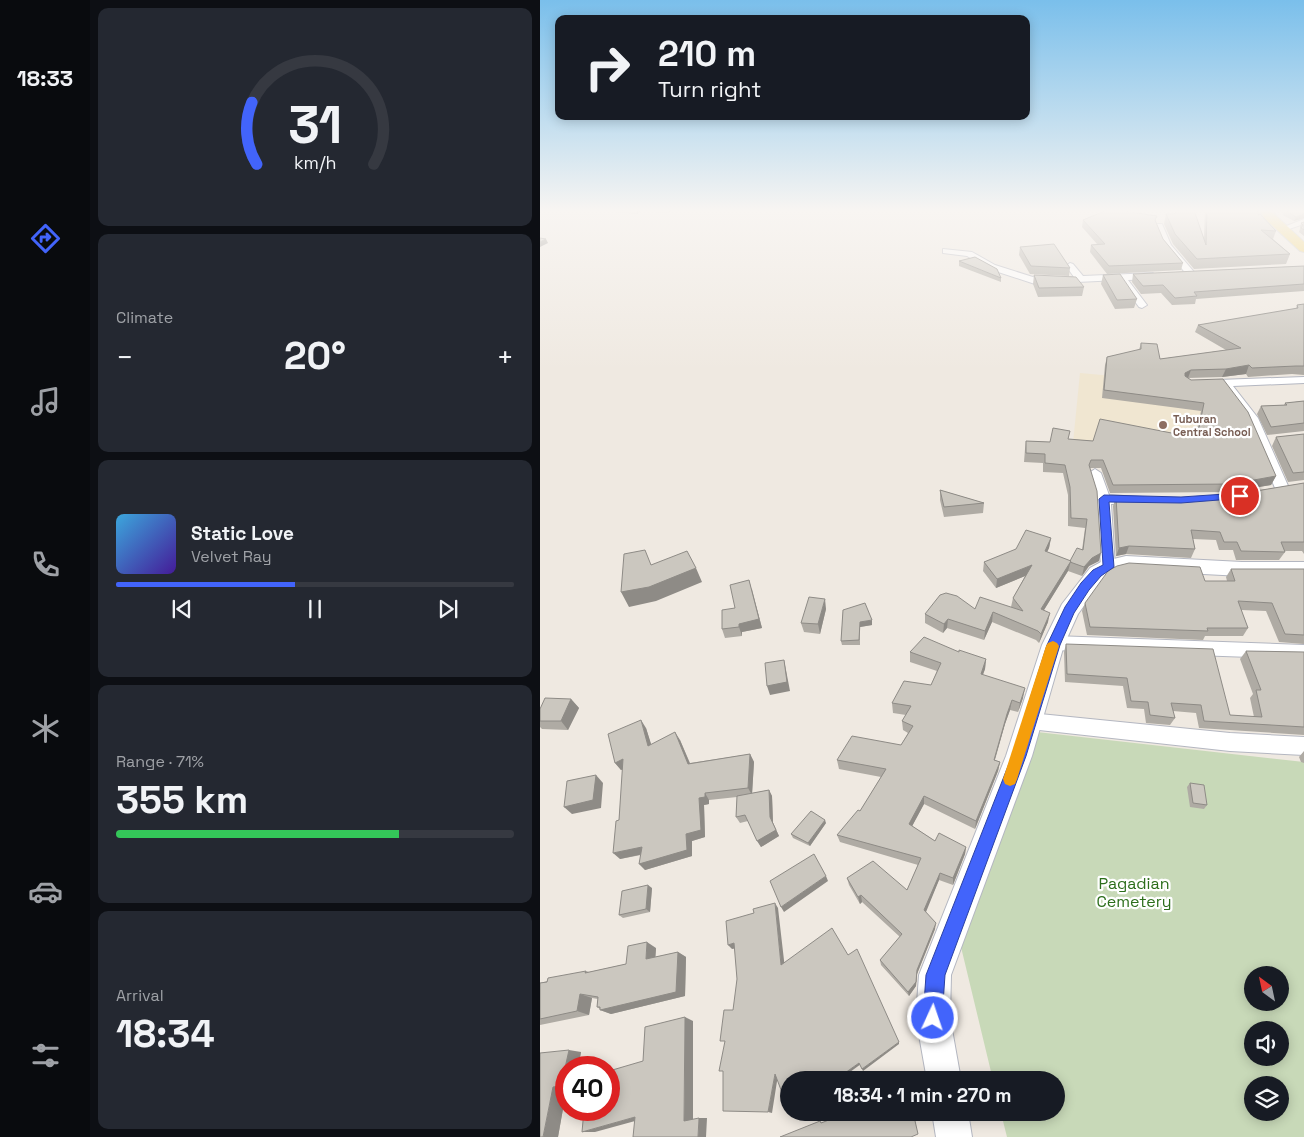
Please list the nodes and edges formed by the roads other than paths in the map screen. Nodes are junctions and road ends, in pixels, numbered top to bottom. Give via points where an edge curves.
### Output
1 (986, 263) edge
2 (1184, 263) edge
3 (1070, 266) edge
4 (1182, 274) edge
5 (1162, 276) edge
6 (1122, 278) junction
7 (1081, 280) junction
8 (1142, 305) dead end
9 (1304, 380) edge
10 (1206, 383) edge
11 (1225, 383) junction
12 (1279, 439) edge
13 (1262, 441) junction
14 (1095, 473) dead end
15 (1297, 486) edge
16 (1282, 488) junction
17 (1268, 491) edge
18 (1104, 499) junction
19 (1146, 500) edge
20 (1108, 567) junction
21 (1304, 569) edge
22 (1054, 643) junction
23 (1304, 652) edge
24 (1030, 720) junction
25 (1304, 746) edge
26 (942, 1071) edge
27 (951, 1121) edge
28 (954, 1137) edge

1 - 7 street via 1035,281
2 - 4 street via 1196,274
3 - 7 street
5 - 6 street
6 - 7 street
6 - 8 street
9 - 11 street
10 - 11 street
11 - 13 street via 1246,407
12 - 13 street
13 - 16 street
14 - 18 street
15 - 16 street
16 - 17 street
18 - 19 street
18 - 20 street
20 - 21 street via 1126,564
20 - 22 street via 1097,573 1085,587 1069,610
22 - 23 street
22 - 24 street
24 - 25 street via 1230,742
24 - 26 street via 936,975 933,1018
27 - 28 street

